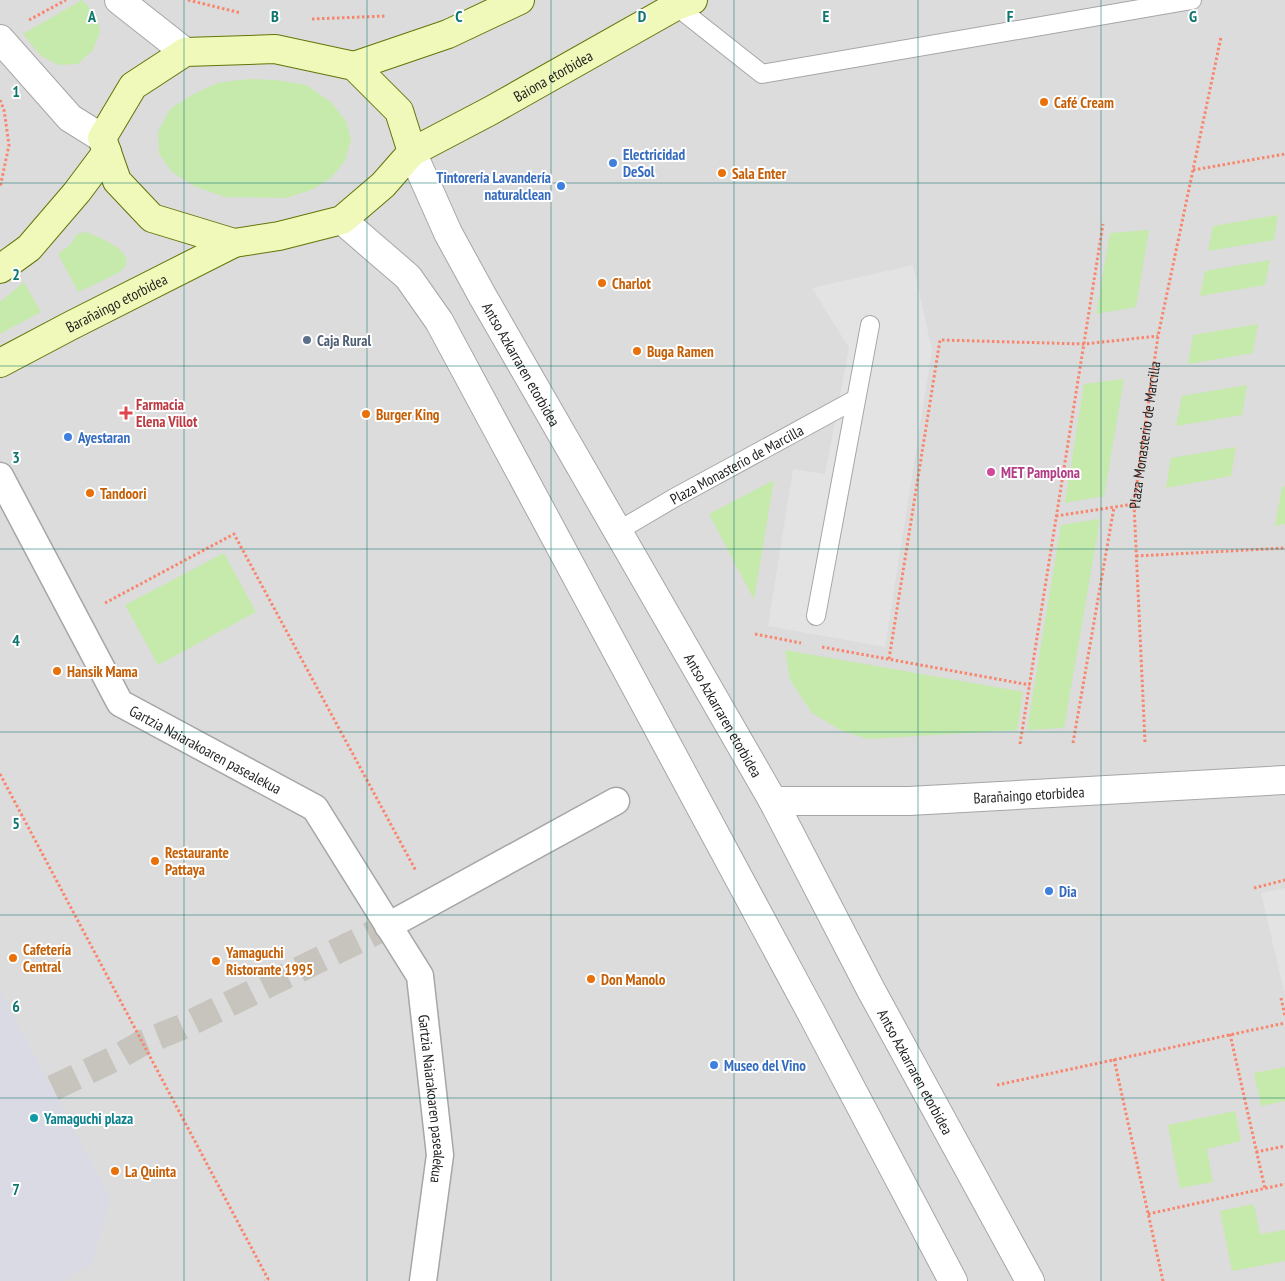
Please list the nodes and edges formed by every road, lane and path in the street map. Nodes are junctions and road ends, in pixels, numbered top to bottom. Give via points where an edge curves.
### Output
1 (66, 0) edge
2 (119, 0) edge
3 (188, 0) edge
4 (520, 0) edge
5 (1192, 0) edge
6 (685, 3) edge
7 (244, 13) dead end
8 (387, 16) dead end
9 (306, 19) dead end
10 (25, 22) dead end
11 (1221, 37) dead end
12 (0, 39) edge
13 (185, 52) junction
14 (354, 66) junction
15 (0, 100) edge
16 (105, 145) junction
17 (412, 152) junction
18 (1285, 154) edge
19 (1193, 170) junction
20 (0, 188) edge
21 (342, 220) junction
22 (1103, 224) dead end
23 (234, 242) junction
24 (0, 269) edge
25 (870, 325) dead end
26 (1158, 336) junction
27 (1084, 344) junction
28 (0, 363) edge
29 (856, 399) junction
30 (0, 476) edge
31 (1134, 504) junction
32 (1114, 507) junction
33 (1056, 516) junction
34 (618, 532) junction
35 (1285, 548) edge
36 (1136, 556) junction
37 (816, 616) dead end
38 (76, 619) junction
39 (755, 634) dead end
40 (803, 643) dead end
41 (822, 647) dead end
42 (889, 659) junction
43 (1030, 684) junction
44 (1073, 742) dead end
45 (1145, 742) dead end
46 (1020, 744) dead end
47 (0, 774) edge
48 (1285, 780) edge
49 (616, 801) dead end
50 (773, 801) junction
51 (1285, 880) edge
52 (1254, 888) dead end
53 (432, 902) junction
54 (388, 926) junction
55 (1281, 998) dead end
56 (1285, 1016) edge
57 (1285, 1023) edge
58 (1230, 1034) junction
59 (1114, 1059) junction
60 (997, 1085) dead end
61 (1285, 1146) edge
62 (1256, 1152) junction
63 (1285, 1184) edge
64 (1264, 1189) junction
65 (1148, 1214) junction
66 (265, 1281) edge
67 (423, 1281) edge
68 (953, 1281) edge
69 (1030, 1281) edge
70 (1163, 1281) edge

1 - 10 path
2 - 13 street
3 - 7 path
4 - 14 main road via 448,34
5 - 6 lane via 762,74
6 - 17 main road, Baiona etorbidea
8 - 9 path
11 - 19 path, Plaza Monasterio de Marcilla
12 - 16 street via 70,118
13 - 14 main road via 276,49
13 - 16 main road via 133,86
14 - 17 main road via 399,111
15 - 20 path via 9,145
16 - 23 main road via 117,182 152,218
16 - 24 main road via 77,192 29,248
17 - 21 main road via 384,185
17 - 34 street, Antso Azkarraren etorbidea via 448,233
18 - 19 path
19 - 26 path, Plaza Monasterio de Marcilla
21 - 23 main road via 279,236
21 - 68 street via 408,277 439,320
22 - 27 path
23 - 28 main road, Barañaingo etorbidea
25 - 29 lane
26 - 27 path
26 - 31 path, Plaza Monasterio de Marcilla
27 - 33 path
27 - 42 path via 940,340
29 - 34 lane, Plaza Monasterio de Marcilla
29 - 37 lane
30 - 38 street, Gartzia Naiarakoaren pasealekua
31 - 32 path
31 - 36 path, Plaza Monasterio de Marcilla
32 - 33 path
32 - 44 path
33 - 43 path
34 - 50 street, Antso Azkarraren etorbidea
35 - 36 path
36 - 45 path, Plaza Monasterio de Marcilla
38 - 53 path via 234,534
38 - 54 street, Gartzia Naiarakoaren pasealekua via 120,703 315,808
39 - 40 path
41 - 42 path
42 - 43 path
43 - 46 path
47 - 66 path via 268,1279
48 - 50 street, Barañaingo etorbidea via 909,802
49 - 53 street
50 - 69 street, Antso Azkarraren etorbidea
51 - 52 path
53 - 54 street
54 - 67 street, Gartzia Naiarakoaren pasealekua via 420,976 440,1155
55 - 56 path
57 - 58 path
58 - 59 path
58 - 62 path
59 - 60 path
59 - 65 path
61 - 62 path
62 - 64 path
63 - 64 path
64 - 65 path
65 - 70 path

